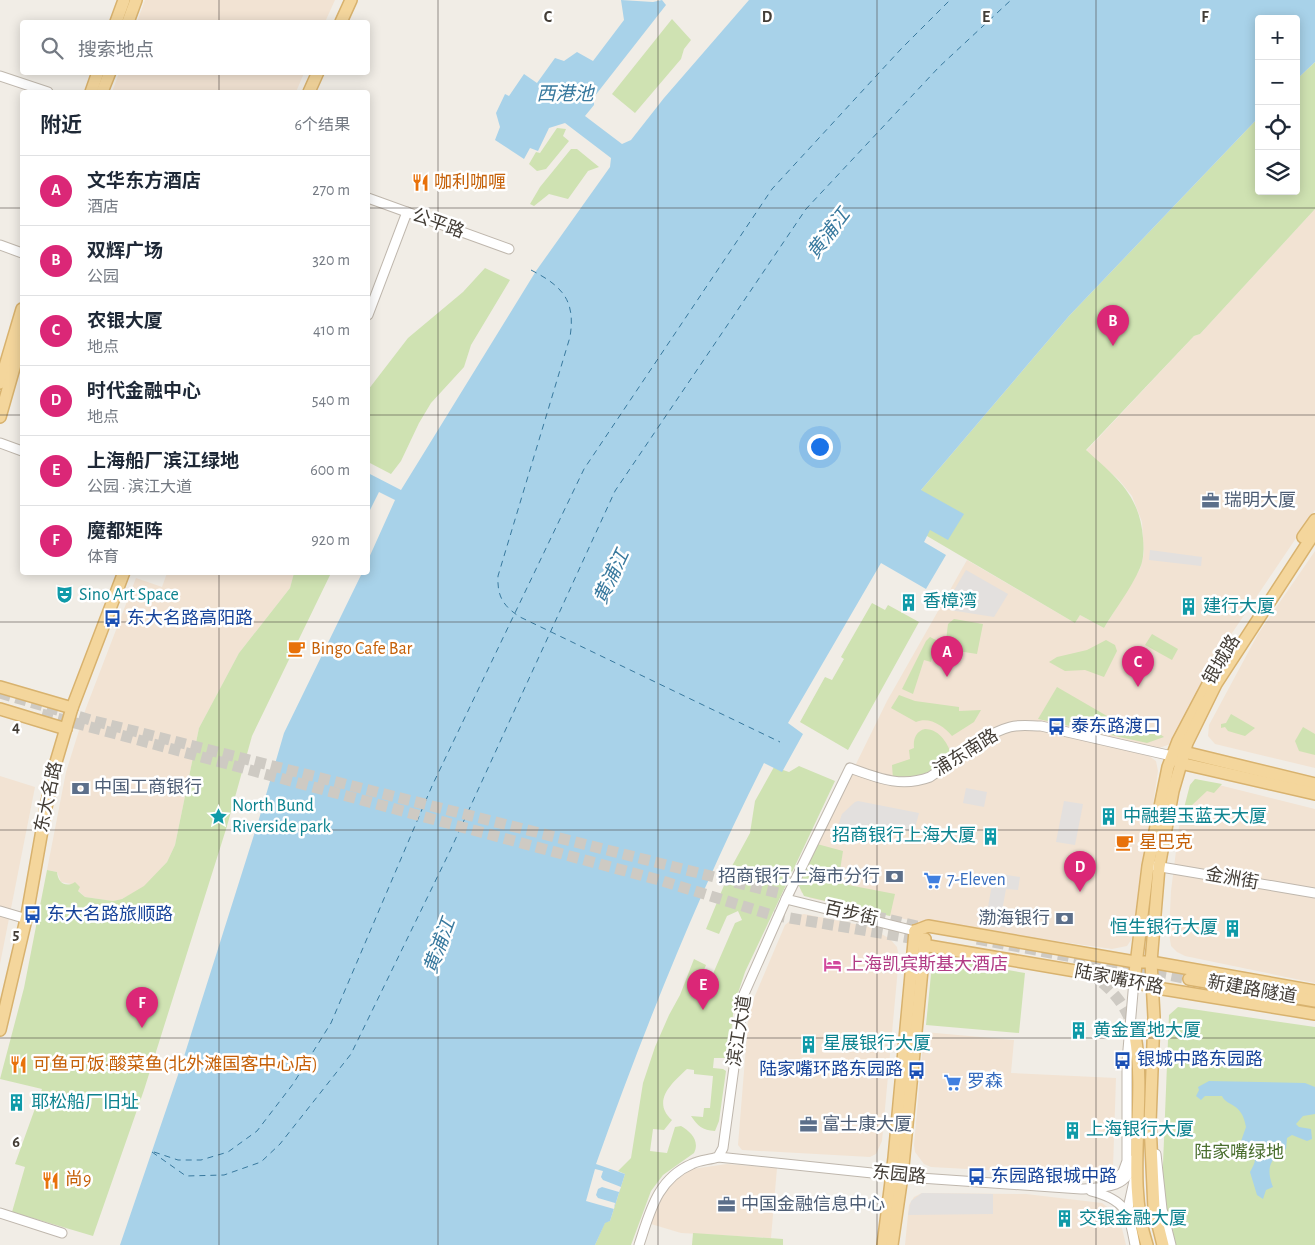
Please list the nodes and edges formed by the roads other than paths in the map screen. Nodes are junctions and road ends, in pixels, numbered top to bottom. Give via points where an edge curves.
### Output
1 (124, 0) edge
2 (136, 0) edge
3 (351, 0) edge
4 (117, 20) edge
5 (129, 20) edge
6 (342, 20) edge
7 (97, 75) edge
8 (109, 75) edge
9 (317, 75) edge
10 (0, 76) edge
11 (42, 90) edge
12 (92, 90) edge
13 (103, 90) edge
14 (310, 90) edge
15 (370, 199) edge
16 (407, 212) junction
17 (0, 245) edge
18 (509, 249) dead end
19 (20, 252) edge
20 (370, 310) edge
21 (20, 316) edge
22 (20, 347) edge
23 (0, 383) edge
24 (0, 417) edge
25 (0, 442) edge
26 (20, 450) edge
27 (1315, 524) edge
28 (123, 575) edge
29 (0, 687) edge
30 (72, 708) junction
31 (0, 709) edge
32 (66, 729) junction
33 (1179, 757) junction
34 (850, 768) joint
35 (1315, 784) edge
36 (1315, 794) edge
37 (1154, 866) junction
38 (1315, 893) edge
39 (786, 899) junction
40 (0, 911) edge
41 (26, 919) junction
42 (928, 926) junction
43 (915, 931) junction
44 (924, 945) junction
45 (1136, 962) junction
46 (1151, 962) junction
47 (1189, 979) tunnel mouth
48 (1134, 981) junction
49 (1151, 987) junction
50 (1315, 992) edge
51 (1315, 1001) edge
52 (1315, 1014) edge
53 (0, 1030) edge
54 (1134, 1035) tunnel mouth
55 (1150, 1124) junction
56 (1138, 1135) junction
57 (718, 1157) junction
58 (1137, 1167) junction
59 (896, 1175) junction
60 (1081, 1189) junction
61 (0, 1213) edge
62 (1128, 1213) junction
63 (62, 1233) dead end
64 (639, 1245) edge
65 (882, 1245) edge
66 (892, 1245) edge
67 (1135, 1245) edge
68 (1147, 1245) edge
69 (1163, 1245) edge
70 (1171, 1245) edge

1 - 4 main road
2 - 5 main road
3 - 6 main road
7 - 12 main road
8 - 13 main road
9 - 14 main road
10 - 11 street
15 - 16 street, 公平路
16 - 18 street, 公平路
16 - 20 street
17 - 19 street
21 - 23 main road
22 - 24 main road
25 - 26 street
27 - 33 main road, 银城路 via 1209,681
28 - 30 main road, 东大名路
29 - 30 main road
30 - 32 main road, 东大名路
31 - 32 main road
32 - 41 main road, 东大名路 via 47,802
33 - 34 street, 浦东南路 via 1025,725 995,733 930,777 920,780 896,783
33 - 35 main road, 浦东南路
33 - 36 main road, 浦东南路
33 - 37 main road, 银城路
34 - 39 street, 滨江大道
37 - 38 street, 金洲街
37 - 45 main road
37 - 46 main road
39 - 43 street, 百步街
39 - 57 street, 滨江大道 via 744,994 726,1136
40 - 41 street
41 - 53 main road, 东大名路
42 - 43 main road
42 - 44 main road
42 - 45 main road, 陆家嘴环路
43 - 44 main road
43 - 59 main road
44 - 48 main road, 陆家嘴环路
44 - 59 main road
45 - 46 main road, 陆家嘴环路
45 - 48 main road
46 - 49 main road
46 - 50 main road, 陆家嘴环路
47 - 51 main road, 新建路隧道
48 - 49 main road, 陆家嘴环路
48 - 60 street via 1127,1061 1127,1161 1123,1172 1114,1180
49 - 52 main road, 陆家嘴环路
49 - 55 main road via 1154,1017
54 - 56 main road via 1138,1072
55 - 69 main road via 1154,1209
55 - 70 street via 1162,1209
56 - 58 main road
56 - 60 street via 1132,1169 1125,1179 1108,1187
57 - 59 street, 东园路
57 - 64 street via 699,1161 681,1170 662,1186
58 - 62 street
58 - 68 main road via 1140,1216
59 - 60 street, 东园路
59 - 65 main road
59 - 66 main road
60 - 62 street via 1109,1196 1120,1202
61 - 63 street
62 - 67 street

